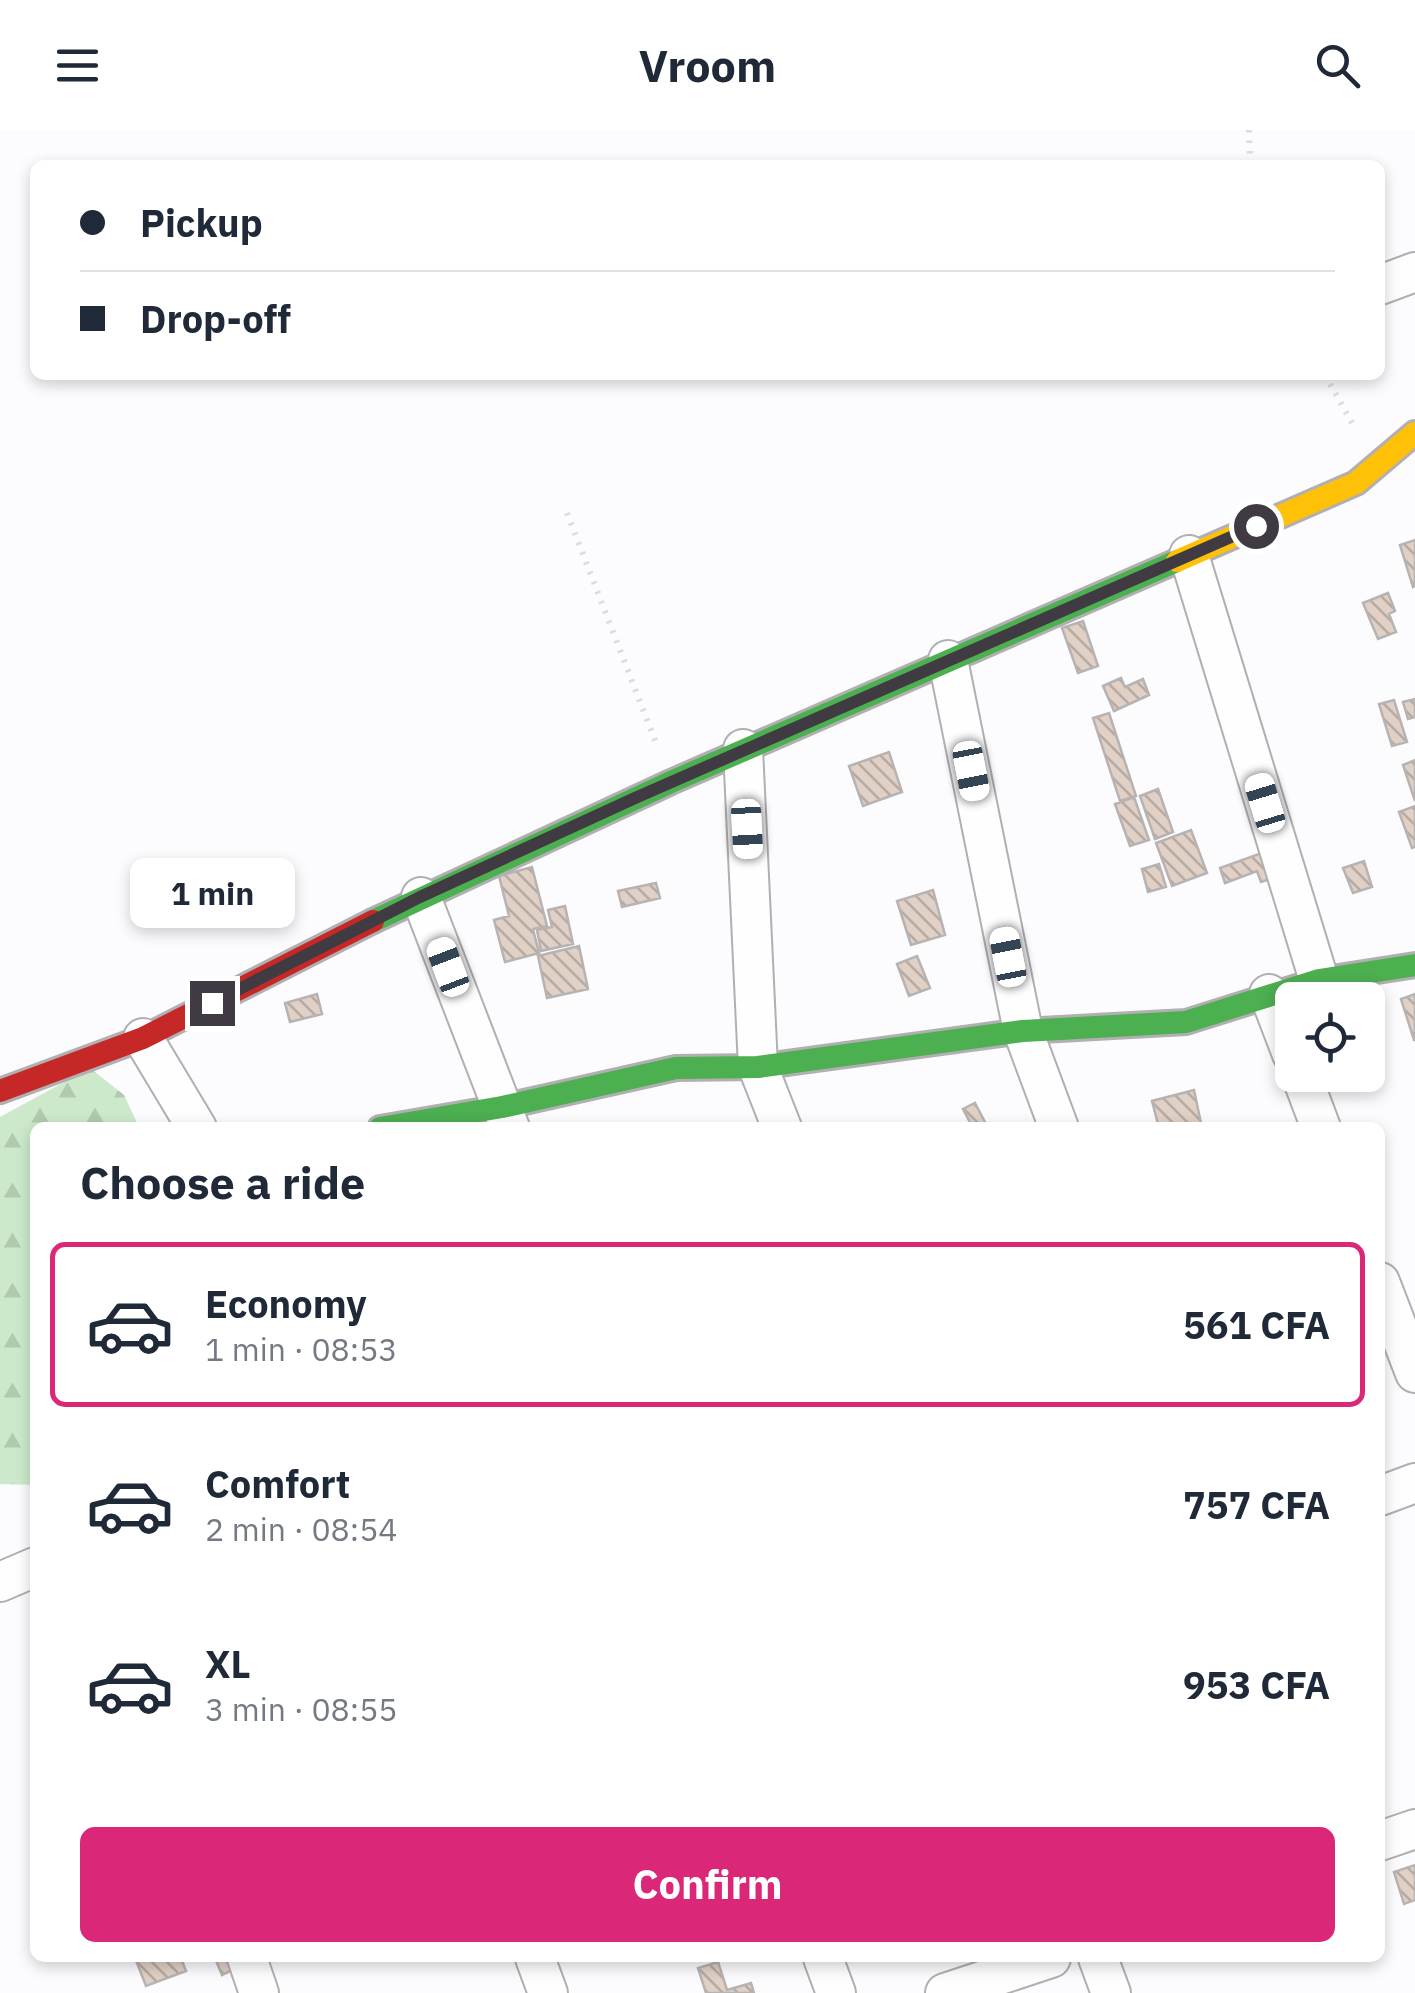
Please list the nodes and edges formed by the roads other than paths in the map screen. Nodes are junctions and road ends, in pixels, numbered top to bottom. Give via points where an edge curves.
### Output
1 (1415, 272) edge
2 (1385, 283) edge
3 (1415, 433) edge
4 (1189, 555) junction
5 (948, 660) junction
6 (744, 750) junction
7 (420, 897) junction
8 (1415, 965) edge
9 (1319, 980) junction
10 (1270, 994) junction
11 (1275, 1008) edge
12 (1023, 1031) junction
13 (143, 1038) junction
14 (758, 1067) junction
15 (0, 1091) edge
16 (1307, 1092) edge
17 (506, 1117) edge
18 (193, 1122) edge
19 (449, 1122) edge
20 (780, 1122) edge
21 (1057, 1122) edge
22 (1319, 1122) edge
23 (1385, 1295) edge
24 (1415, 1372) edge
25 (1415, 1483) edge
26 (1385, 1494) edge
27 (30, 1569) edge
28 (0, 1582) edge
29 (1415, 1829) edge
30 (1385, 1839) edge
31 (248, 1962) edge
32 (536, 1962) edge
33 (825, 1962) edge
34 (1039, 1962) edge
35 (1099, 1962) edge
36 (259, 1993) edge
37 (548, 1993) edge
38 (836, 1993) edge
39 (945, 1993) edge
40 (1110, 1993) edge

1 - 2 street
3 - 4 street via 1356,483
4 - 5 street
4 - 9 street
5 - 6 street
5 - 12 street
6 - 7 street
6 - 14 street
7 - 13 street
7 - 17 street
8 - 9 street
9 - 10 street
10 - 11 street
10 - 12 street via 1186,1022
12 - 14 street
12 - 21 street
13 - 15 street
13 - 18 street
14 - 17 street via 676,1068
14 - 20 street
16 - 22 street
17 - 19 street
23 - 24 street
25 - 26 street
27 - 28 street
29 - 30 street
31 - 36 street
32 - 37 street
33 - 38 street
34 - 39 street
35 - 40 street

